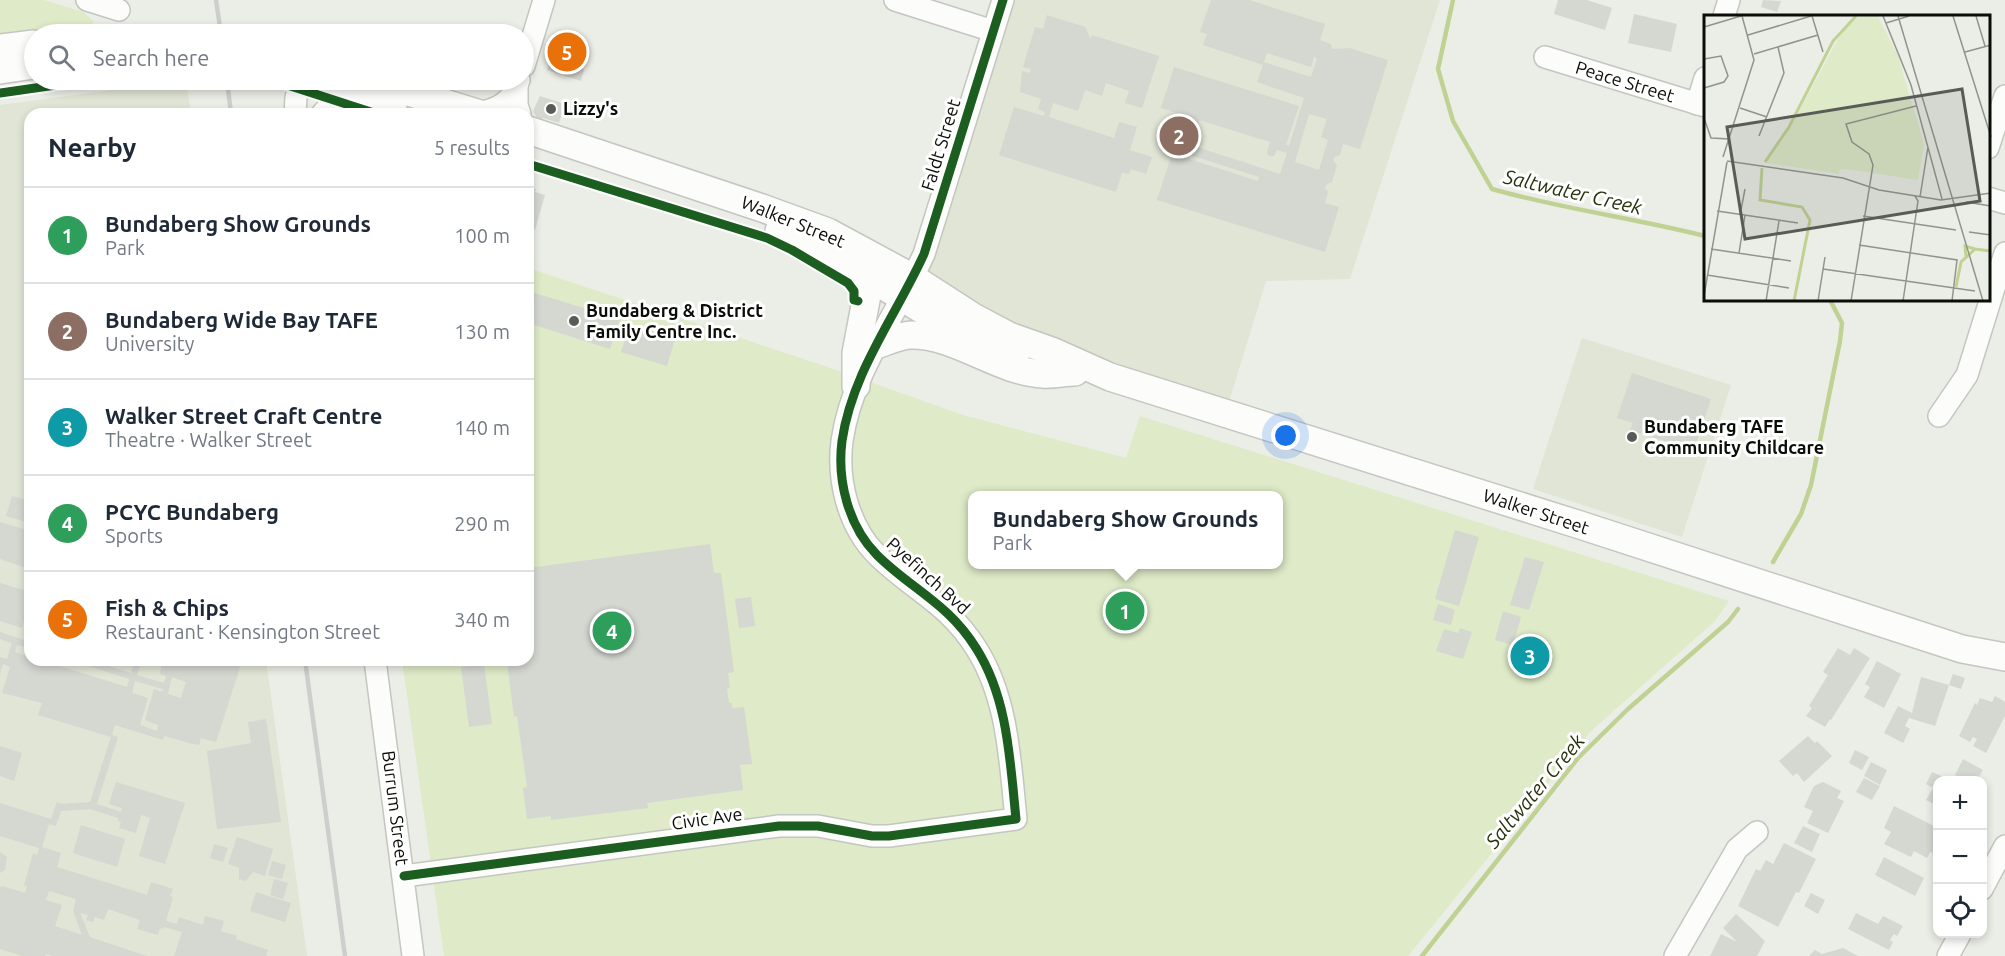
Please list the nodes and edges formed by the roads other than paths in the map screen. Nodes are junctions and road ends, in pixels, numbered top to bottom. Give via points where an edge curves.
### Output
1 (87, 0) edge
2 (544, 0) edge
3 (895, 0) edge
4 (1003, 0) edge
5 (1729, 0) edge
6 (119, 10) dead end
7 (1724, 15) edge
8 (993, 31) junction
9 (534, 33) edge
10 (24, 45) edge
11 (0, 48) edge
12 (1545, 57) dead end
13 (24, 67) edge
14 (0, 70) edge
15 (1704, 85) edge
16 (298, 90) edge
17 (358, 90) edge
18 (370, 90) edge
19 (377, 90) edge
20 (514, 90) edge
21 (518, 90) edge
22 (2005, 96) edge
23 (1701, 105) edge
24 (295, 108) edge
25 (329, 108) edge
26 (408, 108) edge
27 (453, 108) edge
28 (496, 108) edge
29 (518, 108) edge
30 (534, 132) edge
31 (534, 133) edge
32 (1990, 145) edge
33 (1990, 198) edge
34 (2005, 203) edge
35 (2005, 253) edge
36 (865, 274) junction
37 (908, 287) junction
38 (1990, 301) edge
39 (1990, 302) edge
40 (876, 345) junction
41 (1075, 372) junction
42 (1110, 377) junction
43 (856, 386) junction
44 (1939, 416) dead end
45 (1962, 649) junction
46 (2005, 657) edge
47 (376, 666) edge
48 (2005, 672) edge
49 (1016, 819) joint
50 (1757, 832) dead end
51 (2004, 850) edge
52 (404, 876) junction
53 (1986, 884) edge
54 (1957, 938) edge
55 (413, 956) edge
56 (1675, 956) edge
57 (1948, 956) edge

1 - 6 street
2 - 9 street
3 - 8 street
4 - 8 street, Faldt Street
5 - 7 street
8 - 37 street, Faldt Street via 926,248
10 - 11 main road
12 - 23 street, Peace Street
13 - 14 main road
15 - 23 street
16 - 24 street
17 - 25 street
18 - 26 main road
19 - 27 main road
20 - 28 street
21 - 29 street
22 - 32 street
30 - 37 main road, Walker Street via 828,232
31 - 36 main road, Walker Street via 681,197 788,234
33 - 34 street
35 - 38 street
36 - 37 main road, Walker Street
36 - 43 main road via 867,295 856,353
37 - 40 street, Pyefinch Bvd
37 - 41 main road, Walker Street via 974,340
37 - 42 main road, Walker Street via 1009,336
39 - 44 street via 1967,375
40 - 41 main road via 916,335 1027,371
40 - 43 street, Pyefinch Bvd
41 - 42 main road, Walker Street
42 - 45 main road, Walker Street
43 - 49 street, Pyefinch Bvd via 841,458 849,507 860,532 877,555 954,618 986,665 1004,722
45 - 46 main road, Walker Street
45 - 48 main road, Walker Street
47 - 52 street, Burrum Street
49 - 52 street, Civic Ave via 889,836 818,826 779,826
50 - 56 street via 1737,849
51 - 53 street
52 - 55 street, Burrum Street
54 - 57 street

